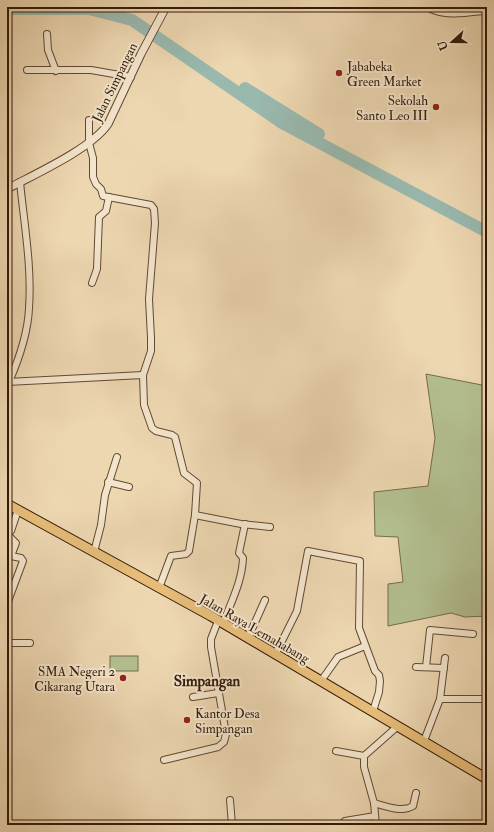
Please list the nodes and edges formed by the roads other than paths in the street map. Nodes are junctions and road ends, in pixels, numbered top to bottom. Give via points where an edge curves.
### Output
1 (428, 7) edge
2 (166, 9) edge
3 (487, 10) edge
4 (47, 34) dead end
5 (27, 70) dead end
6 (56, 71) junction
7 (131, 76) junction
8 (89, 120) dead end
9 (89, 143) junction
10 (20, 182) junction
11 (7, 189) edge
12 (110, 197) junction
13 (92, 282) dead end
14 (143, 375) junction
15 (8, 382) edge
16 (117, 457) dead end
17 (108, 482) junction
18 (129, 487) dead end
19 (7, 504) edge
20 (18, 510) junction
21 (195, 515) junction
22 (245, 524) junction
23 (270, 527) dead end
24 (11, 531) dead end
25 (11, 538) dead end
26 (94, 552) junction
27 (159, 588) junction
28 (265, 600) dead end
29 (7, 604) edge
30 (221, 622) junction
31 (473, 634) dead end
32 (248, 638) junction
33 (7, 643) edge
34 (30, 643) dead end
35 (366, 646) junction
36 (275, 654) junction
37 (445, 658) dead end
38 (416, 667) dead end
39 (426, 667) junction
40 (444, 668) junction
41 (320, 681) junction
42 (218, 694) junction
43 (193, 697) dead end
44 (440, 699) junction
45 (487, 699) edge
46 (373, 711) junction
47 (398, 726) junction
48 (424, 741) junction
49 (336, 751) dead end
50 (364, 756) junction
51 (164, 760) dead end
52 (487, 779) edge
53 (416, 794) dead end
54 (230, 800) dead end
55 (374, 803) junction
56 (375, 816) junction
57 (345, 821) dead end
58 (232, 825) edge
59 (376, 825) edge

1 - 3 street via 449,13
2 - 7 street, Jalan Simpangan
4 - 6 street via 48,50
5 - 6 street
6 - 7 street via 92,70
7 - 9 street, Jalan Simpangan via 103,132
8 - 9 street
9 - 10 street, Jalan Simpangan
9 - 12 street via 93,158 94,181 103,196
10 - 11 street, Jalan Simpangan
10 - 15 street via 29,275 29,308 22,347
12 - 13 street via 106,211 99,217 97,269
12 - 14 street via 151,205 154,209 149,299 151,351
14 - 15 street
14 - 21 street via 144,405 152,428 172,434 184,473 197,483
16 - 17 street
17 - 18 street
17 - 26 street
19 - 20 main road, Jalan Raya Lemahabang
20 - 24 street
20 - 26 main road, Jalan Raya Lemahabang
21 - 22 street
21 - 27 street via 189,551 186,554 171,556
22 - 23 street
22 - 30 street via 239,553 243,558 238,588
25 - 29 street via 16,543 11,556 23,561
26 - 27 main road, Jalan Raya Lemahabang
27 - 30 main road, Jalan Raya Lemahabang
28 - 32 street
30 - 32 main road, Jalan Raya Lemahabang
30 - 42 street via 211,639
31 - 39 street via 430,630
32 - 36 main road, Jalan Raya Lemahabang
33 - 34 street
35 - 36 street via 359,628 360,561 308,551 297,610
35 - 41 street via 338,656
35 - 46 street via 380,681
36 - 41 main road, Jalan Raya Lemahabang
37 - 40 street
38 - 39 street
39 - 40 street
40 - 44 street
41 - 46 main road, Jalan Raya Lemahabang
42 - 43 street
42 - 51 street via 226,734 224,742 218,747
44 - 45 street
44 - 48 street
46 - 47 main road, Jalan Raya Lemahabang
47 - 48 main road, Jalan Raya Lemahabang
47 - 50 street
48 - 52 main road, Jalan Raya Lemahabang
49 - 50 street
50 - 55 street via 364,767
53 - 55 street via 413,806 408,808
54 - 58 street
55 - 56 street
56 - 57 street
56 - 59 street

